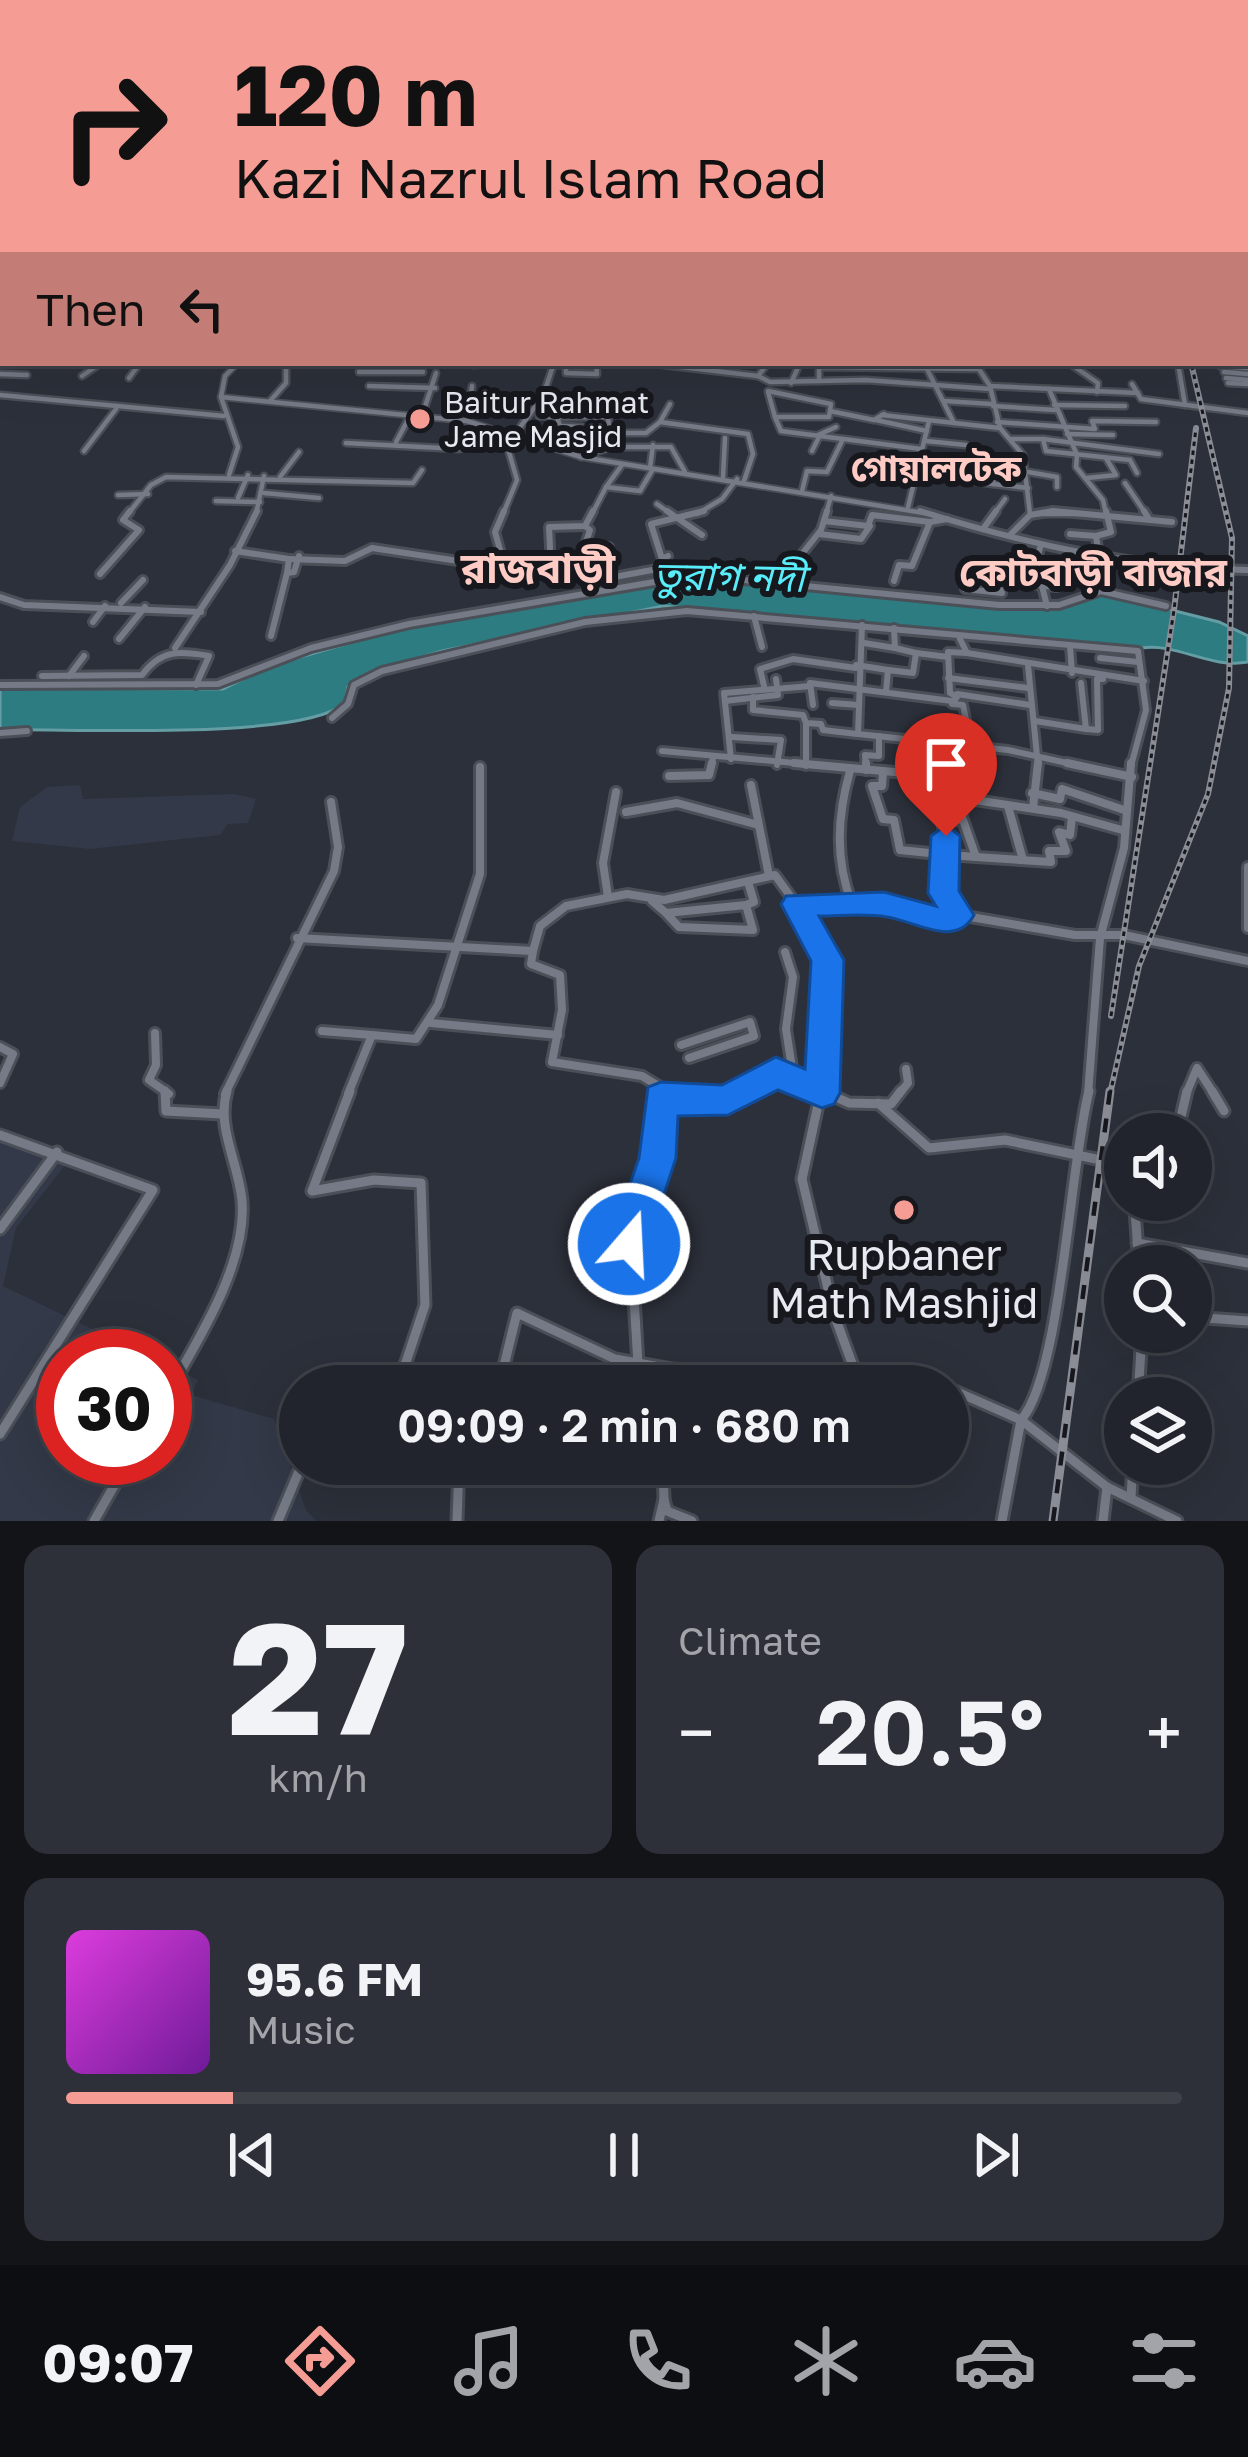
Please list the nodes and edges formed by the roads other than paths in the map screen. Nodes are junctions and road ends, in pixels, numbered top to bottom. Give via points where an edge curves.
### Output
1 (96, 366) edge
2 (138, 366) edge
3 (235, 366) edge
4 (285, 366) edge
5 (553, 366) edge
6 (566, 366) edge
7 (596, 366) edge
8 (682, 366) edge
9 (765, 366) edge
10 (799, 366) edge
11 (862, 366) edge
12 (912, 366) edge
13 (977, 366) edge
14 (1073, 366) edge
15 (1178, 366) edge
16 (1247, 367) edge
17 (927, 368) junction
18 (359, 372) dead end
19 (400, 372) junction
20 (423, 372) dead end
21 (0, 374) edge
22 (436, 374) dead end
23 (28, 375) dead end
24 (1224, 375) edge
25 (82, 376) dead end
26 (758, 376) junction
27 (129, 378) dead end
28 (819, 381) junction
29 (770, 382) junction
30 (791, 383) junction
31 (1132, 384) dead end
32 (368, 386) dead end
33 (396, 386) junction
34 (472, 386) dead end
35 (936, 386) junction
36 (990, 387) junction
37 (435, 388) junction
38 (1049, 389) junction
39 (769, 391) junction
40 (1097, 392) junction
41 (1138, 392) junction
42 (0, 395) edge
43 (221, 397) junction
44 (91, 398) dead end
45 (271, 400) junction
46 (944, 401) junction
47 (80, 403) junction
48 (670, 404) dead end
49 (993, 405) junction
50 (1185, 405) junction
51 (1095, 406) junction
52 (1125, 406) dead end
53 (1054, 408) junction
54 (116, 409) junction
55 (830, 411) junction
56 (1245, 413) edge
57 (224, 416) junction
58 (410, 416) junction
59 (422, 416) junction
60 (539, 416) dead end
61 (557, 417) junction
62 (775, 417) junction
63 (874, 420) junction
64 (467, 421) junction
65 (929, 421) junction
66 (659, 422) junction
67 (1098, 422) junction
68 (1156, 422) dead end
69 (954, 423) junction
70 (998, 425) junction
71 (559, 426) junction
72 (480, 427) junction
73 (582, 427) dead end
74 (836, 427) dead end
75 (927, 431) junction
76 (648, 432) junction
77 (610, 433) junction
78 (1067, 433) junction
79 (512, 434) junction
80 (819, 435) junction
81 (1113, 436) dead end
82 (1043, 437) junction
83 (725, 438) dead end
84 (1011, 440) junction
85 (842, 441) junction
86 (926, 441) junction
87 (396, 442) junction
88 (346, 443) dead end
89 (650, 444) junction
90 (550, 446) junction
91 (966, 446) dead end
92 (611, 447) junction
93 (921, 449) junction
94 (1126, 450) junction
95 (84, 451) dead end
96 (299, 452) dead end
97 (812, 452) dead end
98 (1159, 454) dead end
99 (1077, 455) junction
100 (581, 457) junction
101 (921, 458) junction
102 (1106, 458) junction
103 (1130, 460) junction
104 (622, 464) junction
105 (652, 468) junction
106 (422, 470) dead end
107 (685, 472) junction
108 (1028, 472) junction
109 (1137, 473) dead end
110 (993, 474) dead end
111 (229, 475) junction
112 (248, 475) junction
113 (264, 476) junction
114 (280, 477) junction
115 (723, 477) junction
116 (1087, 478) junction
117 (740, 480) junction
118 (1126, 483) dead end
119 (993, 484) junction
120 (606, 487) junction
121 (1057, 487) dead end
122 (1028, 488) junction
123 (802, 491) junction
124 (264, 493) junction
125 (148, 494) junction
126 (118, 495) dead end
127 (831, 496) junction
128 (238, 498) dead end
129 (320, 498) dead end
130 (1005, 499) dead end
131 (216, 501) dead end
132 (260, 502) junction
133 (657, 504) dead end
134 (908, 507) junction
135 (1107, 513) junction
136 (1030, 515) junction
137 (951, 518) junction
138 (1149, 519) junction
139 (682, 520) junction
140 (824, 521) junction
141 (930, 522) junction
142 (1172, 522) dead end
143 (585, 526) junction
144 (868, 526) junction
145 (983, 529) junction
146 (818, 534) junction
147 (1070, 534) dead end
148 (702, 535) dead end
149 (1096, 536) junction
150 (1007, 537) junction
151 (609, 547) dead end
152 (550, 548) dead end
153 (1040, 548) junction
154 (235, 550) junction
155 (802, 554) dead end
156 (1086, 555) junction
157 (299, 556) junction
158 (1099, 556) junction
159 (289, 559) junction
160 (1248, 570) edge
161 (287, 573) junction
162 (100, 574) dead end
163 (1086, 578) junction
164 (143, 580) dead end
165 (1104, 580) dead end
166 (893, 581) dead end
167 (587, 582) dead end
168 (1041, 583) junction
169 (964, 590) dead end
170 (0, 597) edge
171 (105, 606) junction
172 (118, 606) junction
173 (1047, 606) junction
174 (1166, 606) dead end
175 (146, 607) junction
176 (201, 613) junction
177 (754, 616) junction
178 (93, 622) dead end
179 (862, 625) junction
180 (894, 628) junction
181 (945, 633) junction
182 (271, 636) dead end
183 (119, 639) dead end
184 (961, 639) dead end
185 (862, 643) junction
186 (1070, 645) junction
187 (762, 647) dead end
188 (176, 648) junction
189 (895, 648) junction
190 (916, 653) junction
191 (967, 653) junction
192 (948, 654) junction
193 (84, 656) dead end
194 (1100, 658) dead end
195 (1138, 662) junction
196 (1028, 665) junction
197 (856, 666) junction
198 (888, 670) junction
199 (1072, 673) junction
200 (142, 675) junction
201 (42, 676) dead end
202 (69, 676) junction
203 (948, 678) junction
204 (1111, 679) junction
205 (1144, 681) junction
206 (777, 682) junction
207 (1081, 683) dead end
208 (0, 686) edge
209 (139, 686) junction
210 (196, 686) junction
211 (764, 686) junction
212 (811, 686) junction
213 (857, 687) junction
214 (1029, 688) junction
215 (886, 692) junction
216 (753, 697) junction
217 (954, 698) junction
218 (725, 701) junction
219 (832, 703) dead end
220 (813, 705) dead end
221 (858, 705) junction
222 (1030, 705) junction
223 (332, 718) dead end
224 (1035, 721) junction
225 (806, 723) junction
226 (936, 727) dead end
227 (956, 729) junction
228 (1086, 729) junction
229 (27, 731) dead end
230 (0, 733) edge
231 (858, 734) junction
232 (879, 736) junction
233 (730, 737) junction
234 (957, 745) junction
235 (662, 751) dead end
236 (1039, 757) junction
237 (713, 758) junction
238 (731, 760) junction
239 (940, 760) junction
240 (964, 763) dead end
241 (777, 765) junction
242 (480, 767) dead end
243 (805, 768) junction
244 (850, 769) junction
245 (866, 770) junction
246 (884, 773) junction
247 (669, 776) dead end
248 (922, 776) junction
249 (942, 777) junction
250 (1132, 777) junction
251 (751, 785) dead end
252 (616, 792) dead end
253 (1032, 793) junction
254 (955, 797) junction
255 (331, 802) dead end
256 (1007, 805) junction
257 (1033, 808) junction
258 (1124, 810) junction
259 (626, 812) dead end
260 (1060, 813) junction
261 (1072, 816) junction
262 (962, 819) junction
263 (755, 824) junction
264 (1122, 830) junction
265 (1059, 832) junction
266 (949, 855) junction
267 (976, 856) junction
268 (1023, 860) junction
269 (1248, 867) edge
270 (769, 875) junction
271 (748, 882) junction
272 (608, 897) junction
273 (651, 900) junction
274 (796, 904) junction
275 (852, 904) junction
276 (746, 905) junction
277 (666, 913) junction
278 (959, 915) junction
279 (1248, 928) edge
280 (297, 938) junction
281 (1100, 938) junction
282 (459, 948) junction
283 (533, 951) junction
284 (785, 952) dead end
285 (1248, 961) edge
286 (428, 1022) junction
287 (322, 1031) dead end
288 (155, 1033) dead end
289 (371, 1035) junction
290 (558, 1035) junction
291 (681, 1045) dead end
292 (0, 1047) edge
293 (689, 1058) dead end
294 (906, 1069) dead end
295 (794, 1081) junction
296 (0, 1083) edge
297 (822, 1093) junction
298 (661, 1098) junction
299 (878, 1103) junction
300 (1224, 1111) dead end
301 (1182, 1113) edge
302 (222, 1114) junction
303 (0, 1135) edge
304 (58, 1152) junction
305 (1078, 1157) junction
306 (1104, 1161) edge
307 (1136, 1221) edge
308 (0, 1229) edge
309 (1137, 1243) joint
310 (1248, 1263) edge
311 (1212, 1319) edge
312 (1248, 1322) edge
313 (192, 1343) edge
314 (638, 1364) junction
315 (405, 1365) edge
316 (504, 1365) edge
317 (645, 1365) edge
318 (853, 1365) edge
319 (969, 1397) edge
320 (1021, 1420) junction
321 (0, 1434) edge
322 (115, 1485) edge
323 (293, 1485) edge
324 (459, 1485) edge
325 (664, 1485) edge
326 (1131, 1485) edge
327 (1107, 1486) junction
328 (1130, 1497) junction
329 (664, 1499) junction
330 (94, 1521) edge
331 (278, 1521) edge
332 (457, 1521) edge
333 (659, 1521) edge
334 (692, 1521) edge
335 (1002, 1521) edge
336 (1103, 1521) edge
337 (1177, 1521) edge

1 - 25 street
2 - 27 street
3 - 43 main road
4 - 45 street via 288,378
5 - 79 street via 543,396
6 - 7 street via 566,373 597,374
8 - 26 street
9 - 26 street
10 - 30 street
11 - 28 street via 819,367
12 - 17 street
13 - 17 street
13 - 36 street
14 - 40 street via 1098,383
15 - 50 street
16 - 24 street
16 - 24 street
17 - 35 street
18 - 19 street
19 - 20 street
19 - 33 street
21 - 23 street
22 - 37 street
26 - 29 street
28 - 30 street
28 - 35 street
29 - 30 street
29 - 39 street
31 - 41 street
32 - 33 street
33 - 37 street
34 - 64 street
35 - 36 street
35 - 46 street
36 - 38 street
36 - 49 street
37 - 59 street
38 - 40 street
38 - 53 street
39 - 55 street via 830,404
39 - 62 street
40 - 41 street
41 - 50 street via 1141,400
42 - 47 street
43 - 45 main road
43 - 57 street
44 - 47 street
45 - 58 main road
46 - 49 street
46 - 69 street
47 - 54 street
48 - 66 street
49 - 53 street
49 - 70 street
50 - 56 street
51 - 52 street
51 - 53 street
51 - 67 street
53 - 78 street
54 - 57 street
54 - 95 street
55 - 62 street
55 - 63 street
57 - 111 street via 238,447
58 - 59 main road
58 - 87 street
59 - 64 main road
60 - 61 street
61 - 71 street
61 - 77 street via 608,417
62 - 80 street via 781,431
63 - 65 street via 885,414
63 - 75 street
64 - 72 main road
65 - 69 street
65 - 75 street
66 - 76 street
66 - 117 street via 752,436
67 - 68 street
67 - 78 street
69 - 70 street
70 - 78 street
70 - 84 street
71 - 73 street
71 - 90 street via 563,436
72 - 79 main road
72 - 87 street via 460,449
74 - 80 street
75 - 86 street
76 - 77 street
76 - 89 street
77 - 92 street
78 - 81 street
78 - 82 street
78 - 94 street
78 - 99 street
79 - 90 main road
79 - 157 street via 507,445 517,474 495,532 505,568 372,548 345,561
80 - 85 street
80 - 97 street
82 - 84 street
82 - 99 street via 1046,452
83 - 115 street
84 - 108 street
85 - 93 street
85 - 123 street via 827,472 807,471
86 - 91 street
86 - 93 street
87 - 88 street
89 - 92 street
89 - 105 street
89 - 107 street via 671,447
90 - 100 main road
92 - 100 street
93 - 101 street
94 - 98 street
94 - 103 street
96 - 114 street
99 - 102 street
99 - 116 street
100 - 104 main road
101 - 119 street via 962,463 963,480
101 - 134 street
102 - 103 street
102 - 116 street via 1116,475
103 - 109 street
104 - 105 main road
104 - 120 street
105 - 107 main road
105 - 120 street via 640,491
106 - 114 street via 415,483
107 - 115 main road
108 - 121 street via 1057,477
108 - 122 street
110 - 119 street
111 - 112 street
111 - 125 street via 166,477
112 - 113 street
112 - 128 street
113 - 114 street
113 - 124 street
115 - 117 main road
116 - 135 street
117 - 123 main road
117 - 139 street
118 - 138 street
119 - 122 street
120 - 143 street
122 - 136 street
123 - 127 main road
124 - 129 street
124 - 132 street
125 - 126 street
125 - 162 street via 122,522 139,530
127 - 134 main road
127 - 140 street
130 - 145 street
131 - 132 street
132 - 154 street
133 - 139 street
134 - 137 main road
135 - 136 street
135 - 138 street
135 - 149 street via 1111,532
136 - 150 street
137 - 141 street
137 - 145 main road
138 - 142 street
139 - 148 street
139 - 167 street via 651,524 663,568
140 - 144 street
140 - 146 street
141 - 144 street via 871,515
141 - 166 street via 913,566 898,565
143 - 151 street via 584,548
143 - 152 street via 549,527
144 - 146 street via 861,539
145 - 150 main road
146 - 155 street
147 - 149 street
149 - 158 street
150 - 153 main road
153 - 156 main road
153 - 168 street
154 - 159 street
154 - 176 street
156 - 158 main road
156 - 163 street
157 - 159 street
157 - 161 street
158 - 160 main road
159 - 161 street
161 - 182 street
163 - 165 street
163 - 168 street via 1052,574 1057,587
164 - 172 street
168 - 169 street via 997,584 1002,593
168 - 173 street
170 - 171 street
171 - 172 street
171 - 178 street
172 - 175 street
173 - 174 street via 1100,591
173 - 210 street via 666,580 409,624
175 - 176 street
175 - 183 street
176 - 188 street
177 - 179 street
177 - 187 street
177 - 223 street via 626,614 473,647 354,685
179 - 180 street
179 - 185 street
180 - 181 street
180 - 189 street
181 - 186 street
181 - 192 street
184 - 191 street
185 - 189 street
185 - 197 street
186 - 195 street via 1138,651
186 - 199 street
188 - 200 street via 152,658
188 - 210 street via 209,656
189 - 190 street
190 - 192 street
190 - 198 street via 913,673
191 - 192 street
191 - 196 street
192 - 203 street
193 - 202 street
194 - 195 street
195 - 205 street
196 - 199 street
196 - 214 street
197 - 198 street
197 - 211 street via 793,659 760,669
197 - 213 street
198 - 215 street
199 - 204 street
200 - 202 street
200 - 209 street
201 - 202 street
203 - 214 street
203 - 217 street
204 - 205 street
204 - 228 street via 1097,679 1097,730
205 - 250 street
206 - 211 street
206 - 212 street
206 - 216 street via 778,694
207 - 228 street
208 - 209 street
209 - 210 street
211 - 218 street via 724,693
212 - 213 street
212 - 220 street
213 - 215 street
213 - 221 street
214 - 222 street
215 - 217 street
216 - 218 street
216 - 225 street via 753,710 803,715
217 - 222 street
217 - 227 street via 968,729
218 - 233 street
219 - 221 street
221 - 231 street
222 - 224 street
224 - 228 street
224 - 236 street
225 - 231 street
225 - 243 street
226 - 227 street
227 - 234 street
229 - 230 street
231 - 232 street
232 - 234 street
232 - 245 street via 879,756 865,755
233 - 238 street
233 - 241 street via 781,740
234 - 236 street
235 - 237 street
236 - 250 street
236 - 253 street
237 - 238 street
237 - 247 street via 709,775
238 - 241 street
239 - 240 street
239 - 248 street via 922,758
239 - 249 street
241 - 243 street
242 - 282 street via 482,860
243 - 244 street
244 - 245 street
244 - 275 street via 839,870
245 - 246 street
246 - 248 street
246 - 266 street via 882,786 872,786 883,819 894,820 900,850
248 - 249 street
249 - 254 street via 950,777
250 - 258 street
251 - 263 street
252 - 272 street via 602,863
253 - 257 street
253 - 258 street via 1060,799 1062,789
254 - 256 street
254 - 262 street
255 - 280 street via 334,872
256 - 257 street
256 - 268 street
257 - 260 street
258 - 264 street
259 - 263 street via 677,803
260 - 261 street
260 - 265 street
261 - 264 street
261 - 265 street via 1070,835
262 - 266 street via 942,822
262 - 267 street
263 - 270 street
264 - 281 street
265 - 268 street via 1066,851 1049,851 1051,862
266 - 267 street
266 - 278 street via 944,893
267 - 268 street
269 - 279 street
270 - 271 street
270 - 274 street
271 - 273 street
271 - 276 street via 754,902
272 - 273 street
272 - 283 street via 566,906 540,926
273 - 277 street
274 - 275 street
274 - 297 street via 827,960
275 - 278 street via 897,906 943,921
276 - 277 street
276 - 277 street via 753,930 679,927
278 - 281 street
280 - 282 street
280 - 302 street via 228,1082
281 - 285 street via 1124,935
281 - 305 street via 1099,1027
282 - 283 street
282 - 286 street
283 - 290 street via 531,964 560,974
284 - 295 street via 793,977 786,1029
286 - 289 street via 416,1039
286 - 290 street
287 - 289 street
288 - 302 street via 157,1065 149,1080 169,1094 166,1111
289 - 315 street via 312,1191 374,1180 421,1183 425,1305
290 - 298 street via 552,1062 642,1076 660,1084
291 - 293 street via 749,1022 754,1036
292 - 296 street via 13,1054
294 - 299 street via 902,1095
295 - 297 street
295 - 298 street via 773,1073 728,1100
297 - 299 street
297 - 318 street via 802,1179
298 - 314 street via 658,1158 629,1244
299 - 305 street via 928,1148 1006,1140
300 - 301 street via 1197,1068
302 - 313 street via 242,1220
303 - 304 street
304 - 308 street
304 - 321 street via 153,1190
305 - 306 street
305 - 320 street via 1047,1355 1036,1403
307 - 309 street
309 - 310 street
311 - 312 street
314 - 316 street via 518,1313
314 - 317 street
319 - 320 street
320 - 327 street
320 - 335 street
322 - 330 street
323 - 331 street
324 - 332 street
325 - 329 street
326 - 328 street
327 - 328 street
327 - 336 street
328 - 337 street
329 - 333 street
329 - 334 street via 668,1511

